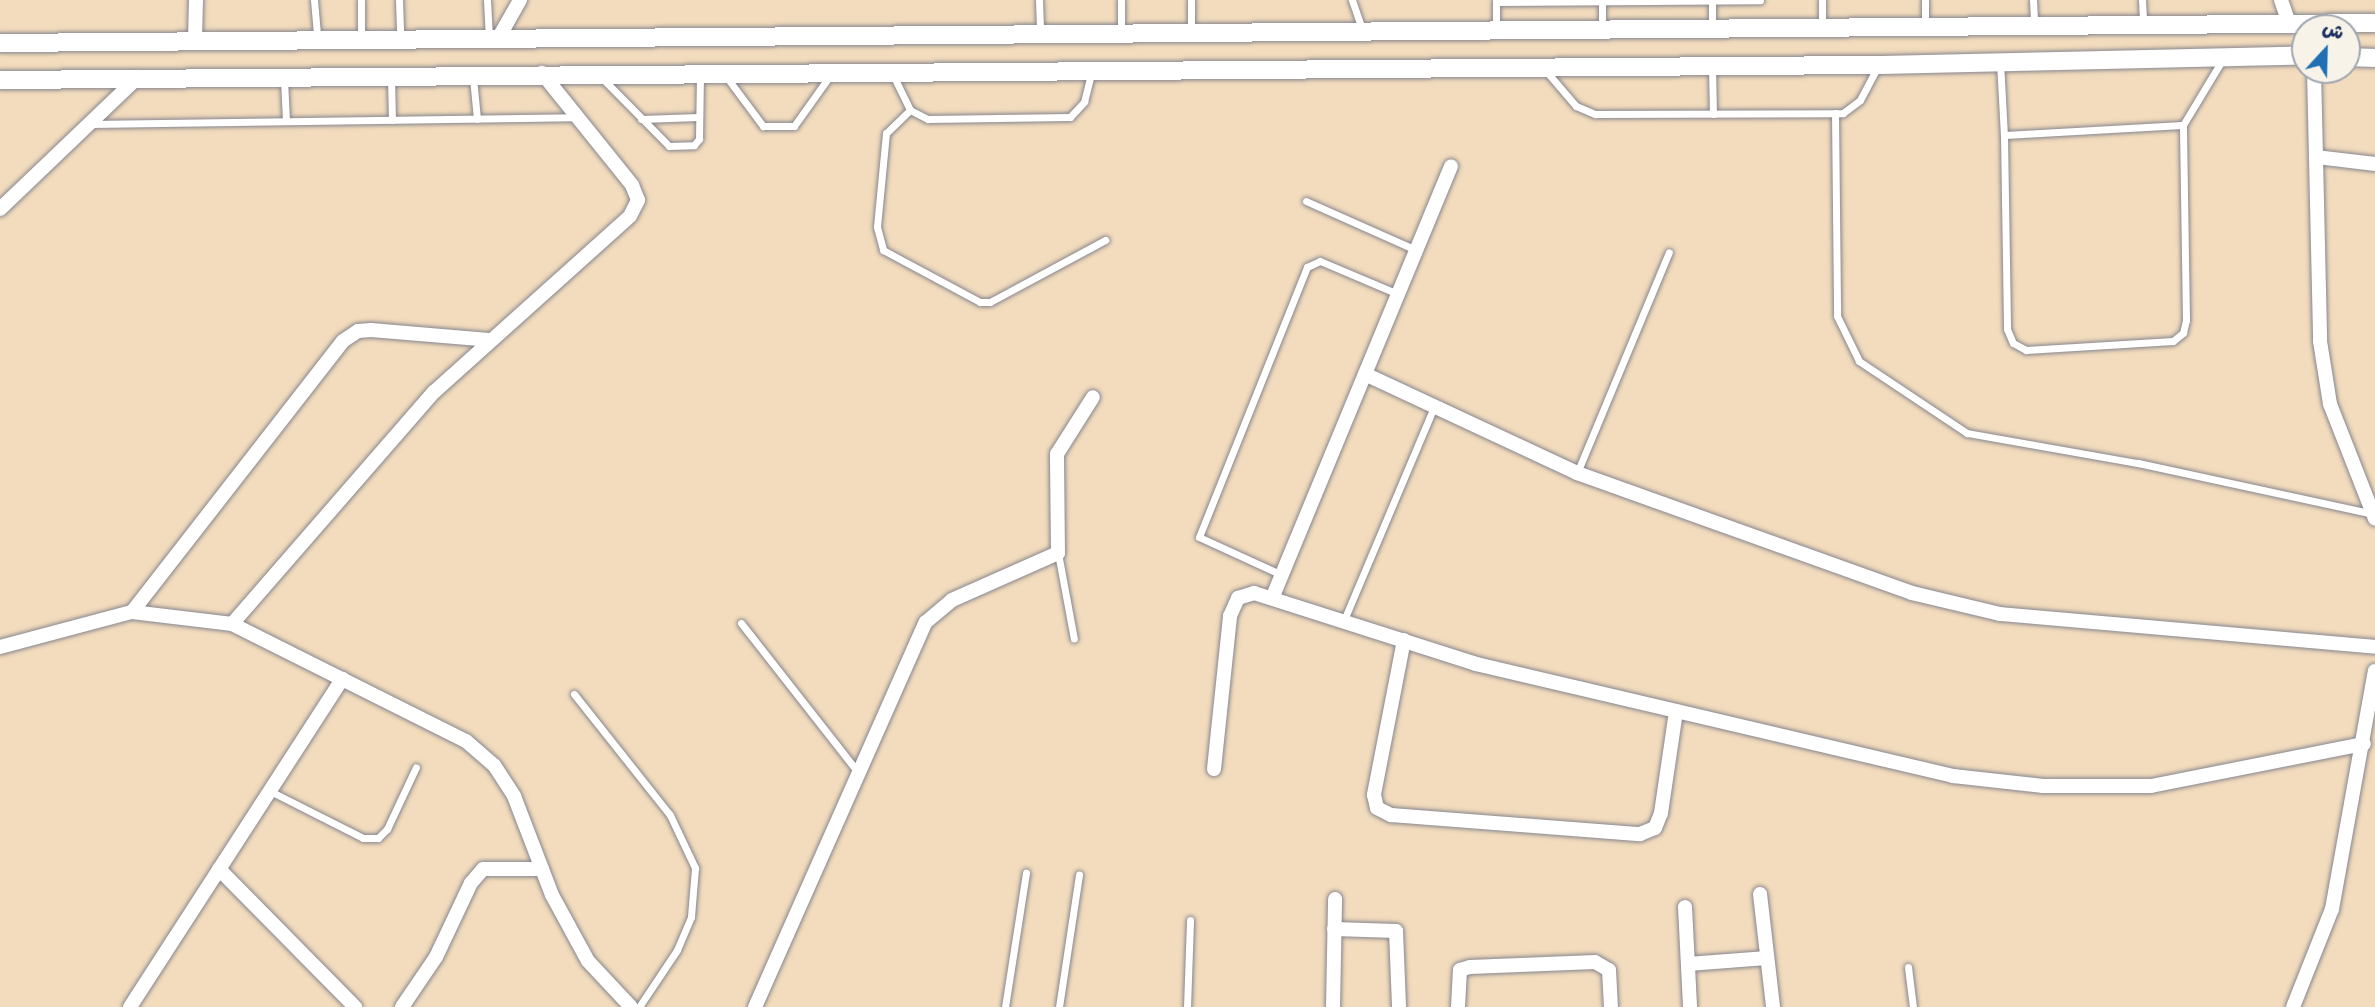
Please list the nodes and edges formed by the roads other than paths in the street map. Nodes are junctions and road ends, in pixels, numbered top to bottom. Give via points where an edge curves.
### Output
1 (196, 0) edge
2 (314, 0) edge
3 (361, 0) edge
4 (399, 0) edge
5 (487, 0) edge
6 (520, 0) edge
7 (1039, 0) edge
8 (1121, 0) edge
9 (1191, 0) edge
10 (1352, 0) edge
11 (1712, 0) edge
12 (1759, 0) edge
13 (1822, 0) edge
14 (1925, 0) edge
15 (2033, 0) edge
16 (2142, 0) edge
17 (2281, 0) edge
18 (1496, 1) edge
19 (1602, 1) edge
20 (2288, 20) junction
21 (2034, 22) junction
22 (2143, 22) junction
23 (2375, 23) edge
24 (1925, 27) junction
25 (1822, 29) junction
26 (1602, 30) junction
27 (1712, 30) junction
28 (1496, 32) junction
29 (1362, 33) junction
30 (1191, 34) junction
31 (1040, 35) junction
32 (1121, 35) junction
33 (494, 37) junction
34 (317, 38) junction
35 (361, 38) junction
36 (400, 38) junction
37 (195, 40) junction
38 (0, 43) edge
39 (2225, 55) junction
40 (2291, 55) edge
41 (2000, 61) junction
42 (1879, 65) junction
43 (1712, 66) junction
44 (1543, 68) junction
45 (723, 71) junction
46 (833, 71) junction
47 (892, 71) junction
48 (1092, 71) junction
49 (597, 72) junction
50 (700, 72) junction
51 (542, 73) junction
52 (391, 74) junction
53 (473, 74) junction
54 (284, 75) junction
55 (138, 77) junction
56 (0, 80) edge
57 (2314, 84) edge
58 (909, 110) junction
59 (1835, 113) junction
60 (1713, 114) junction
61 (578, 117) junction
62 (699, 117) junction
63 (477, 119) junction
64 (641, 119) junction
65 (392, 120) junction
66 (286, 121) junction
67 (89, 124) junction
68 (2183, 125) junction
69 (2004, 135) junction
70 (2316, 156) junction
71 (2375, 164) edge
72 (1451, 166) dead end
73 (1306, 201) dead end
74 (0, 209) edge
75 (1105, 240) dead end
76 (1416, 250) junction
77 (1669, 251) dead end
78 (1398, 294) junction
79 (489, 340) junction
80 (1365, 374) junction
81 (1093, 397) dead end
82 (1434, 407) junction
83 (1577, 473) junction
84 (2374, 517) edge
85 (1058, 554) junction
86 (1282, 575) junction
87 (1273, 596) junction
88 (132, 612) junction
89 (1344, 620) junction
90 (741, 623) dead end
91 (232, 624) junction
92 (1074, 639) dead end
93 (1404, 640) junction
94 (2375, 647) edge
95 (0, 648) edge
96 (2375, 671) edge
97 (342, 678) junction
98 (574, 694) dead end
99 (1676, 711) junction
100 (2367, 754) edge
101 (416, 767) dead end
102 (1214, 769) dead end
103 (858, 772) junction
104 (270, 791) junction
105 (219, 869) junction
106 (542, 869) junction
107 (1026, 873) dead end
108 (1079, 874) dead end
109 (1760, 894) dead end
110 (1335, 899) dead end
111 (1685, 907) dead end
112 (1190, 920) dead end
113 (1334, 929) junction
114 (1767, 958) junction
115 (1688, 964) junction
116 (1908, 967) dead end
117 (130, 1007) edge
118 (355, 1007) edge
119 (402, 1007) edge
120 (631, 1007) edge
121 (639, 1007) edge
122 (755, 1007) edge
123 (1005, 1007) edge
124 (1059, 1007) edge
125 (1186, 1007) edge
126 (1333, 1007) edge
127 (1399, 1007) edge
128 (1458, 1007) edge
129 (1611, 1007) edge
130 (1690, 1007) edge
131 (1773, 1007) edge
132 (1913, 1007) edge
133 (2293, 1007) edge

1 - 37 street
2 - 34 lane
3 - 35 lane
4 - 36 lane
5 - 33 lane
6 - 33 street
7 - 31 lane
8 - 32 lane
9 - 30 lane
10 - 29 lane
11 - 12 lane
11 - 19 lane
11 - 27 lane
13 - 25 lane
14 - 24 lane
15 - 21 lane
16 - 22 lane
17 - 20 street
18 - 19 lane
18 - 28 lane
19 - 26 lane
20 - 22 street
20 - 23 street
21 - 22 street
21 - 24 street
24 - 25 street
25 - 27 street
26 - 27 street
26 - 28 street
28 - 29 street
29 - 30 street
30 - 32 street
31 - 32 street
31 - 33 street
33 - 36 street
34 - 35 street
34 - 37 street
35 - 36 street
37 - 38 street
39 - 40 street
39 - 41 street
39 - 68 lane
41 - 42 street
41 - 69 lane
42 - 43 street
42 - 59 lane via 1853,108
43 - 44 street
43 - 60 lane
44 - 48 street
44 - 60 lane via 1586,112
45 - 46 street
45 - 46 lane via 757,122 794,126
45 - 50 street
46 - 47 street
47 - 48 street
47 - 58 lane
48 - 58 lane via 1084,102 1070,117 928,118
49 - 50 street
49 - 51 street
49 - 64 lane
50 - 62 lane
51 - 53 street
51 - 61 street
52 - 53 street
52 - 54 street
52 - 65 lane
53 - 63 lane
54 - 55 street
54 - 66 lane
55 - 56 street
55 - 67 street
57 - 70 street
58 - 75 lane via 886,133 877,228 883,250 980,302 990,302
59 - 60 lane
59 - 84 lane via 1836,316 1859,360 1966,433 2137,463
61 - 63 lane
61 - 79 street via 632,185 638,200 630,216
62 - 64 lane
62 - 64 lane via 699,139 694,145 669,146
63 - 65 lane
65 - 66 lane
66 - 67 lane
67 - 74 street
68 - 69 lane
68 - 69 lane via 2183,333 2173,341 2026,350 2013,343 2007,329
70 - 71 street
70 - 84 street via 2320,341 2330,404
72 - 76 street
73 - 76 lane
76 - 78 street
77 - 83 lane
78 - 80 street
78 - 86 lane via 1320,261 1307,267 1199,537
79 - 88 street via 371,330 358,331 343,341
79 - 91 street via 434,392
80 - 82 street
80 - 86 street
81 - 85 street via 1057,454
82 - 83 street
82 - 89 lane
83 - 94 street via 1912,593 2000,614
85 - 92 lane
85 - 103 street via 952,600 926,622
86 - 87 street
87 - 89 street
87 - 102 street via 1254,593 1238,598 1230,616
88 - 91 street
88 - 95 street
89 - 93 street
90 - 103 lane
91 - 97 street
93 - 99 street via 1476,664
93 - 99 street via 1374,795 1377,808 1391,815 1640,834 1656,828 1661,813
96 - 100 street
97 - 104 street
97 - 106 street via 466,741 494,765 514,796
98 - 121 lane via 670,815 695,868 691,917 677,950
99 - 100 street via 1953,776 2043,786 2151,786
100 - 133 street via 2332,909
101 - 104 lane via 387,830 378,838 363,838
103 - 122 street
104 - 105 street
105 - 117 street
105 - 118 street
106 - 119 street via 483,869 471,883 436,957
106 - 120 street via 588,961
107 - 123 lane
108 - 124 lane
109 - 114 street
110 - 113 street
111 - 115 street
112 - 125 lane
113 - 126 street
113 - 127 street via 1396,931
114 - 115 street
114 - 131 street
115 - 130 street
116 - 132 lane
128 - 129 street via 1460,970 1595,962 1609,970

